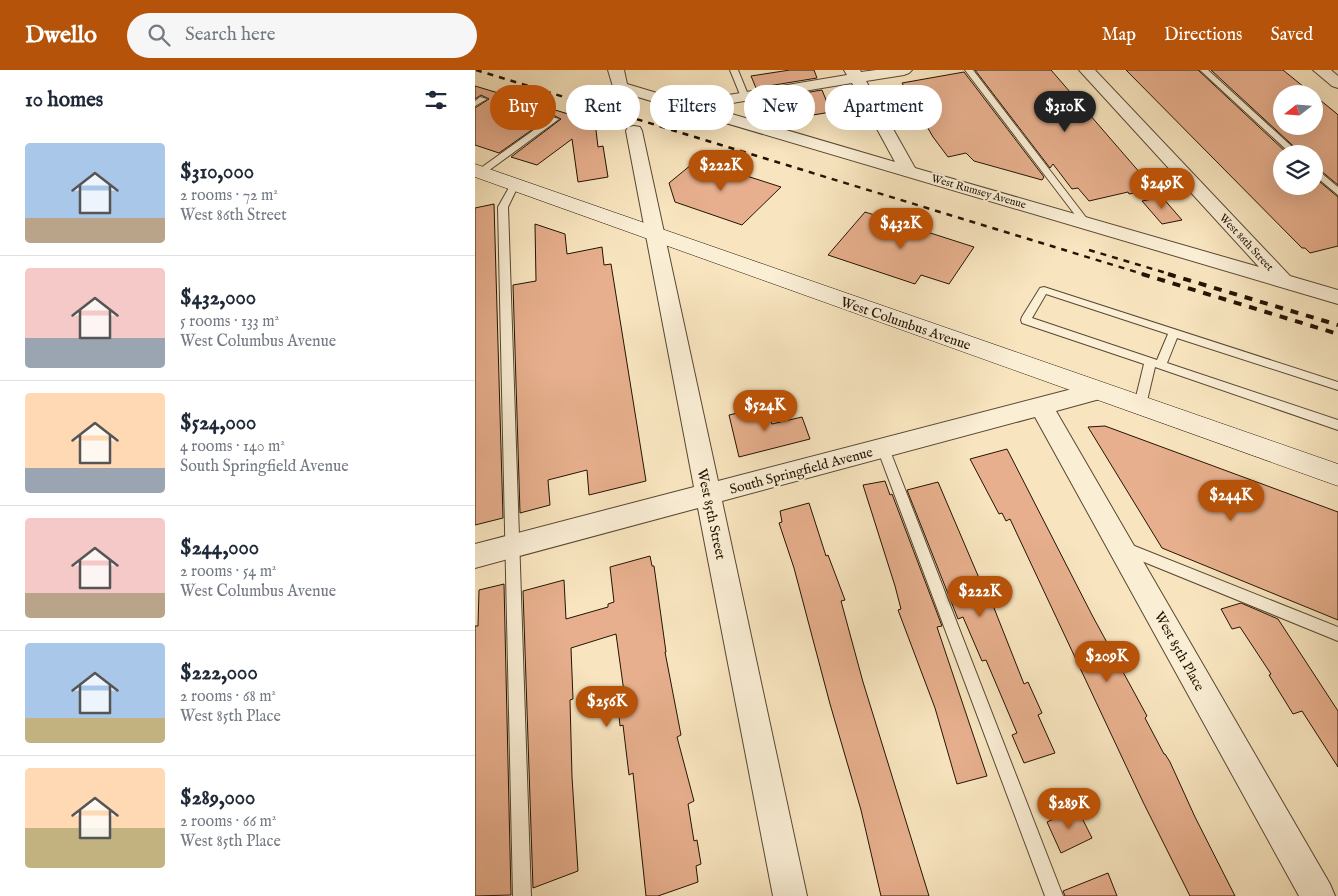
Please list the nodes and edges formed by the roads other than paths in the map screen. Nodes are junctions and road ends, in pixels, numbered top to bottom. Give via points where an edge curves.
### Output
1 (617, 70) edge
2 (734, 70) edge
3 (904, 70) edge
4 (969, 70) edge
5 (1087, 70) edge
6 (1204, 70) edge
7 (1321, 70) edge
8 (854, 74) edge
9 (1338, 83) edge
10 (802, 85) edge
11 (744, 95) edge
12 (650, 96) edge
13 (483, 99) dead end
14 (475, 104) edge
15 (734, 121) edge
16 (539, 130) edge
17 (634, 131) dead end
18 (1286, 145) edge
19 (908, 170) junction
20 (478, 171) edge
21 (1323, 178) edge
22 (515, 184) junction
23 (1338, 192) edge
24 (1085, 222) junction
25 (655, 234) junction
26 (1283, 281) junction
27 (1338, 297) edge
28 (1174, 333) junction
29 (1155, 364) junction
30 (1338, 386) edge
31 (1099, 391) junction
32 (1140, 405) junction
33 (1041, 406) junction
34 (1338, 425) edge
35 (883, 448) junction
36 (1338, 475) edge
37 (708, 494) junction
38 (513, 546) junction
39 (1122, 547) junction
40 (475, 556) edge
41 (1338, 634) edge
42 (522, 896) edge
43 (790, 896) edge
44 (1054, 896) edge
45 (1318, 896) edge

1 - 12 street, West Rumsey Avenue via 620,87
2 - 11 lane
3 - 8 street
4 - 24 lane
5 - 26 street, West 86th Street
6 - 18 lane
7 - 9 street
8 - 10 street
8 - 19 street
13 - 14 lane
15 - 19 street, West Rumsey Avenue
16 - 20 lane
17 - 25 street, West 85th Street
19 - 24 street, West Rumsey Avenue
20 - 22 main road, West Columbus Avenue
21 - 23 lane
22 - 25 main road, West Columbus Avenue
22 - 38 lane via 503,207
24 - 26 street, West Rumsey Avenue
25 - 31 main road, West Columbus Avenue
25 - 37 street, West 85th Street
26 - 27 street, West Rumsey Avenue
28 - 29 lane
28 - 29 lane via 1044,290 1026,320
28 - 30 lane
29 - 32 lane
29 - 34 lane
31 - 32 main road, West Columbus Avenue
31 - 33 street, South Springfield Avenue
32 - 36 main road, West Columbus Avenue
33 - 35 street, South Springfield Avenue
33 - 39 street, West 85th Place
35 - 37 street, South Springfield Avenue
35 - 44 lane
37 - 38 street, South Springfield Avenue
37 - 43 street, West 85th Street
38 - 40 street, South Springfield Avenue
38 - 42 lane
39 - 41 lane
39 - 45 street, West 85th Place

